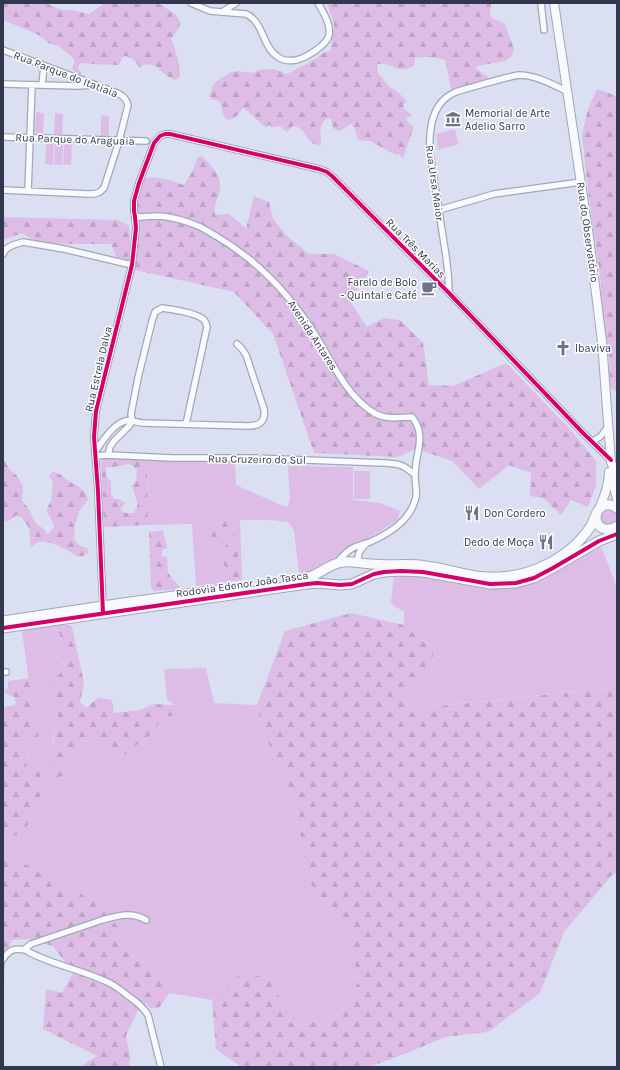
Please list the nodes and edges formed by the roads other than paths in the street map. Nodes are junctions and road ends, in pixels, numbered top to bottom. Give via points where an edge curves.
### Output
1 (191, 3) edge
2 (236, 3) edge
3 (318, 3) edge
4 (541, 3) edge
5 (554, 3) edge
6 (222, 12) junction
7 (544, 30) dead end
8 (3, 50) edge
9 (44, 66) junction
10 (3, 84) edge
11 (32, 85) junction
12 (42, 85) junction
13 (94, 85) junction
14 (568, 92) junction
15 (160, 136) joint
16 (3, 137) edge
17 (30, 138) junction
18 (118, 141) junction
19 (146, 141) dead end
20 (581, 182) junction
21 (3, 190) edge
22 (28, 191) junction
23 (439, 210) junction
24 (135, 217) junction
25 (3, 254) edge
26 (132, 265) junction
27 (449, 281) junction
28 (444, 288) junction
29 (449, 293) junction
30 (237, 344) dead end
31 (132, 420) junction
32 (186, 424) junction
33 (609, 425) junction
34 (592, 442) junction
35 (95, 454) junction
36 (108, 455) junction
37 (611, 461) junction
38 (415, 475) junction
39 (617, 499) edge
40 (617, 508) edge
41 (598, 511) junction
42 (615, 530) edge
43 (578, 541) junction
44 (368, 543) junction
45 (586, 549) junction
46 (358, 563) junction
47 (335, 564) junction
48 (355, 582) junction
49 (340, 585) junction
50 (103, 610) junction
51 (3, 621) edge
52 (3, 628) edge
53 (146, 920) dead end
54 (26, 950) junction
55 (3, 959) edge
56 (161, 1067) edge

1 - 6 street
2 - 6 street
3 - 6 street via 329,28 327,40 322,46 296,60 284,60 270,51 251,16
4 - 7 street
5 - 14 street, Rua do Observatório
8 - 9 street, Rua Parque do Itatiaia
9 - 12 street
9 - 13 street, Rua Parque do Itatiaia
10 - 11 street
11 - 12 street
11 - 17 street
12 - 13 street
13 - 18 street, Rua Parque do Itatiaia via 124,96 127,100 127,112
14 - 20 street, Rua do Observatório
14 - 23 street, Rua Ursa Maior via 540,79 518,75 461,90 443,100 431,124 429,138
15 - 24 street, Rua Estrela Dalva via 154,143 139,183 134,201
15 - 28 street, Rua Três Marias via 170,134 327,172
16 - 17 street, Rua Parque do Araguaia
17 - 18 street, Rua Parque do Araguaia
17 - 22 street
18 - 19 street, Rua Parque do Araguaia
18 - 22 street via 102,191 93,194
20 - 23 street via 494,194
20 - 33 street, Rua do Observatório via 602,342
21 - 22 street
23 - 27 street, Rua Ursa Maior
24 - 26 street, Rua Estrela Dalva via 136,234
24 - 38 street, Avenida Antares via 159,216 199,226 228,243 259,267 295,305 346,387 356,398 376,414 386,418 412,417 417,423 420,440
25 - 26 street via 6,249 23,242
26 - 35 street, Rua Estrela Dalva via 96,411
27 - 28 street
27 - 29 street, Rua Ursa Maior
28 - 29 street, Rua Três Marias
29 - 34 street, Rua Três Marias
30 - 32 street via 246,355 264,409 263,419 254,426
31 - 32 street via 140,423
31 - 32 street via 131,414 152,321 155,312 162,308 196,315 202,318 207,327
31 - 35 street via 115,427
31 - 36 street via 114,441
33 - 34 street
33 - 37 street, Rua do Observatório
34 - 37 street, Rua Três Marias
35 - 36 street, Rua Cruzeiro do Sul
35 - 50 street, Rua Estrela Dalva
36 - 38 street, Rua Cruzeiro do Sul via 384,463 398,464
37 - 39 street, Rua do Observatório
37 - 41 street, Rua do Observatório via 605,496
38 - 44 street via 417,487 413,507 398,525
40 - 41 main road via 608,504 601,506
41 - 42 main road via 598,523 603,528
41 - 43 main road, Rodovia Edenor João Tasca via 592,525
42 - 45 main road, Rodovia Edenor João Tasca
43 - 45 main road
43 - 46 main road, Rodovia Edenor João Tasca via 542,567 517,576 487,577 409,564
44 - 46 street via 359,552
44 - 47 street via 348,551
45 - 48 main road, Rodovia Edenor João Tasca via 534,578 516,583 490,584 423,572 401,571 374,574
46 - 47 main road, Rodovia Edenor João Tasca
46 - 48 main road
47 - 49 main road via 332,576
47 - 50 main road, Rodovia Edenor João Tasca via 315,575 298,580
48 - 49 main road, Rodovia Edenor João Tasca
49 - 50 main road, Rodovia Edenor João Tasca via 317,583
50 - 51 main road, Rodovia Edenor João Tasca
50 - 52 main road, Rodovia Edenor João Tasca
53 - 54 street via 130,915 102,920 31,944
54 - 55 street via 8,952
54 - 56 street via 35,956 106,981 144,1008

